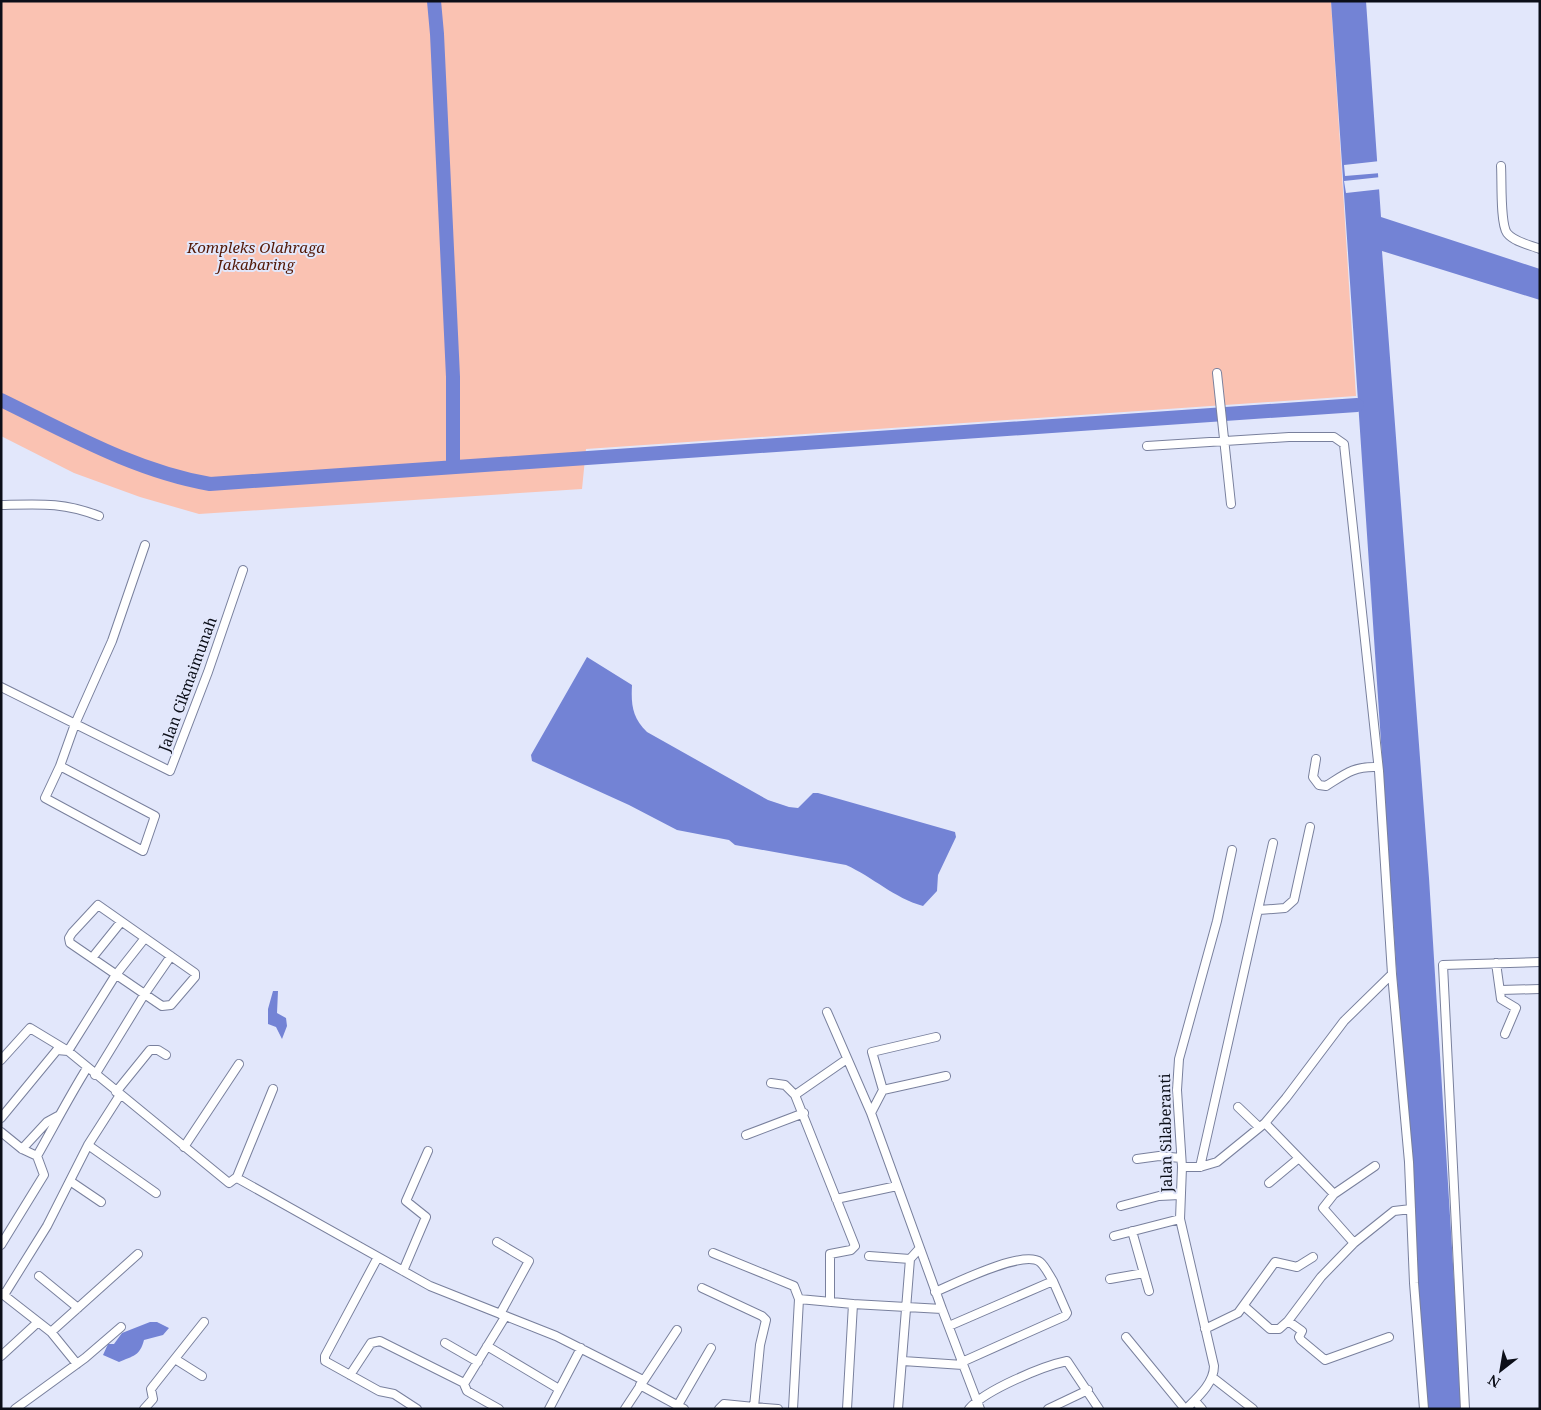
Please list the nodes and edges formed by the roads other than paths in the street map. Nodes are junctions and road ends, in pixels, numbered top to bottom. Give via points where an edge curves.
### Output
1 (1501, 166) dead end
2 (1540, 249) edge
3 (1217, 373) dead end
4 (1224, 441) junction
5 (1147, 446) dead end
6 (1231, 504) dead end
7 (1, 505) edge
8 (99, 516) dead end
9 (145, 545) dead end
10 (243, 570) dead end
11 (1, 687) edge
12 (75, 724) junction
13 (1316, 759) dead end
14 (60, 766) junction
15 (1377, 767) junction
16 (1310, 827) dead end
17 (1274, 843) dead end
18 (1232, 850) dead end
19 (1259, 910) junction
20 (121, 922) junction
21 (145, 938) junction
22 (171, 956) junction
23 (92, 958) junction
24 (1540, 962) edge
25 (1496, 963) junction
26 (1392, 974) junction
27 (116, 975) junction
28 (1540, 989) edge
29 (1501, 990) junction
30 (144, 994) junction
31 (827, 1012) dead end
32 (1505, 1034) dead end
33 (936, 1037) dead end
34 (68, 1051) junction
35 (166, 1055) dead end
36 (847, 1059) junction
37 (1, 1060) edge
38 (239, 1064) dead end
39 (87, 1068) junction
40 (95, 1075) junction
41 (946, 1076) dead end
42 (771, 1083) dead end
43 (272, 1089) dead end
44 (883, 1090) junction
45 (118, 1094) junction
46 (795, 1094) junction
47 (1238, 1107) dead end
48 (804, 1113) junction
49 (871, 1113) junction
50 (58, 1116) junction
51 (1, 1118) edge
52 (1262, 1125) junction
53 (1, 1132) edge
54 (746, 1135) dead end
55 (88, 1145) junction
56 (184, 1147) junction
57 (22, 1149) junction
58 (428, 1151) dead end
59 (37, 1156) junction
60 (1181, 1158) junction
61 (1299, 1158) junction
62 (1137, 1159) dead end
63 (1375, 1166) dead end
64 (1182, 1167) junction
65 (1200, 1167) junction
66 (236, 1178) junction
67 (70, 1181) junction
68 (1269, 1184) dead end
69 (896, 1186) junction
70 (156, 1193) dead end
71 (1180, 1194) junction
72 (1334, 1194) junction
73 (836, 1199) junction
74 (100, 1202) dead end
75 (1121, 1206) dead end
76 (1411, 1209) junction
77 (1180, 1220) junction
78 (1132, 1232) junction
79 (1114, 1236) dead end
80 (497, 1242) dead end
81 (1354, 1243) junction
82 (1, 1245) edge
83 (919, 1249) junction
84 (713, 1253) dead end
85 (138, 1254) dead end
86 (869, 1256) dead end
87 (378, 1257) junction
88 (1313, 1257) dead end
89 (910, 1259) junction
90 (403, 1271) junction
91 (1144, 1272) junction
92 (39, 1276) dead end
93 (1110, 1279) dead end
94 (1052, 1281) junction
95 (702, 1288) dead end
96 (1149, 1291) dead end
97 (935, 1292) junction
98 (3, 1294) edge
99 (799, 1299) junction
100 (830, 1302) junction
101 (853, 1304) junction
102 (1244, 1306) junction
103 (906, 1307) junction
104 (78, 1308) junction
105 (942, 1309) junction
106 (502, 1316) junction
107 (1288, 1321) junction
108 (204, 1322) dead end
109 (37, 1323) junction
110 (949, 1326) junction
111 (121, 1327) dead end
112 (1205, 1329) junction
113 (677, 1330) dead end
114 (51, 1332) junction
115 (1126, 1337) dead end
116 (1389, 1337) dead end
117 (445, 1343) dead end
118 (487, 1346) junction
119 (581, 1348) junction
120 (711, 1348) dead end
121 (1, 1356) edge
122 (174, 1359) junction
123 (903, 1360) junction
124 (478, 1362) junction
125 (963, 1363) junction
126 (77, 1364) junction
127 (350, 1375) junction
128 (202, 1376) dead end
129 (1212, 1377) junction
130 (642, 1382) junction
131 (464, 1383) junction
132 (559, 1389) junction
133 (1088, 1390) junction
134 (976, 1400) junction
135 (1194, 1400) junction
136 (681, 1407) edge
137 (754, 1408) edge
138 (15, 1409) edge
139 (144, 1409) edge
140 (417, 1409) edge
141 (499, 1409) edge
142 (549, 1409) edge
143 (626, 1409) edge
144 (720, 1409) edge
145 (778, 1409) edge
146 (793, 1409) edge
147 (848, 1409) edge
148 (898, 1409) edge
149 (969, 1409) edge
150 (980, 1409) edge
151 (1048, 1409) edge
152 (1099, 1409) edge
153 (1186, 1409) edge
154 (1202, 1409) edge
155 (1253, 1409) edge
156 (1424, 1409) edge
157 (1465, 1409) edge

1 - 2 street via 1507,233
3 - 4 street
4 - 5 street
4 - 6 street
4 - 15 street via 1334,437 1344,444
7 - 8 street via 56,504
9 - 12 street via 112,641
10 - 12 street, Jalan Cikmaimunah via 170,771
11 - 12 street, Jalan Cikmaimunah
12 - 14 street
13 - 15 street via 1313,777 1319,785 1326,786 1362,766
14 - 14 street via 155,816 143,851 46,798
15 - 26 street
16 - 19 street via 1294,900 1285,908
17 - 19 street
18 - 60 street, Jalan Silaberanti via 1217,921 1179,1059 1177,1090
19 - 65 street
20 - 21 street
20 - 23 street
20 - 23 street via 98,905 76,928 69,938 70,943
21 - 22 street
21 - 27 street
22 - 30 street
22 - 30 street via 194,971 195,977 169,1006 162,1006
23 - 27 street
24 - 25 street
25 - 29 street
25 - 157 street via 1442,965
26 - 52 street via 1344,1021
26 - 76 street via 1410,1162
27 - 30 street
27 - 34 street
28 - 29 street
29 - 32 street via 1501,999 1516,1008
30 - 40 street
31 - 36 street
33 - 44 street via 872,1052
34 - 37 street via 30,1028
34 - 39 street
34 - 51 street via 57,1050
35 - 45 street via 150,1050
36 - 46 street
36 - 49 street
38 - 56 street
39 - 40 street
39 - 50 street
40 - 45 street
41 - 44 street
42 - 46 street via 785,1085
43 - 66 street
44 - 49 street
45 - 55 street
45 - 56 street
46 - 48 street
47 - 52 street
48 - 54 street
48 - 73 street
49 - 69 street
50 - 57 street via 47,1122
50 - 59 street
52 - 61 street
52 - 65 street via 1217,1162
53 - 57 street
55 - 67 street
55 - 70 street
56 - 66 street via 227,1182 232,1183
57 - 59 street
58 - 90 street via 406,1201 426,1217
59 - 82 street via 44,1175
60 - 62 street
60 - 64 street, Jalan Silaberanti
61 - 68 street
61 - 72 street
63 - 72 street
64 - 65 street
64 - 71 street, Jalan Silaberanti
66 - 87 street
67 - 74 street
67 - 98 street via 47,1226
69 - 73 street
69 - 83 street
71 - 75 street
71 - 77 street, Jalan Silaberanti
72 - 81 street via 1323,1208
73 - 100 street via 855,1246 851,1250 830,1254
76 - 81 street via 1394,1211
76 - 156 street
77 - 78 street
77 - 112 street, Jalan Silaberanti
78 - 79 street
78 - 91 street
80 - 106 street via 529,1261
81 - 107 street via 1321,1276
83 - 89 street
83 - 97 street
84 - 99 street via 794,1286
85 - 104 street
86 - 89 street
87 - 90 street
87 - 127 street via 324,1359 327,1364
88 - 102 street via 1298,1267 1275,1262
89 - 103 street
90 - 106 street
91 - 93 street
91 - 96 street
92 - 104 street
94 - 97 street via 1037,1260 1018,1259
94 - 110 street
94 - 125 street via 1063,1300 1065,1316
95 - 137 street via 766,1320 760,1345
97 - 105 street
98 - 109 street
99 - 100 street
99 - 146 street
100 - 101 street
101 - 103 street
101 - 147 street
102 - 107 street via 1274,1330
102 - 112 street via 1232,1317
103 - 105 street
103 - 123 street
104 - 114 street
105 - 110 street
106 - 118 street
106 - 119 street
107 - 116 street via 1302,1331 1301,1340 1325,1360
108 - 122 street
109 - 114 street
109 - 121 street
110 - 125 street
111 - 126 street
112 - 129 street, Jalan Silaberanti via 1214,1366
113 - 130 street
114 - 126 street
115 - 153 street
117 - 124 street
118 - 124 street
118 - 132 street
119 - 130 street
119 - 132 street
120 - 136 street
122 - 128 street
122 - 139 street via 152,1387 153,1399
123 - 125 street
123 - 148 street
124 - 131 street
125 - 134 street
126 - 138 street
127 - 131 street via 371,1343 380,1341
127 - 140 street via 379,1391 394,1394
129 - 135 street
129 - 155 street
130 - 136 street
130 - 143 street
131 - 141 street via 467,1391
132 - 142 street
133 - 134 street via 1068,1361 1020,1378
133 - 151 street
133 - 152 street
134 - 149 street
134 - 150 street
135 - 153 street
135 - 154 street
137 - 144 street via 724,1404
137 - 145 street

